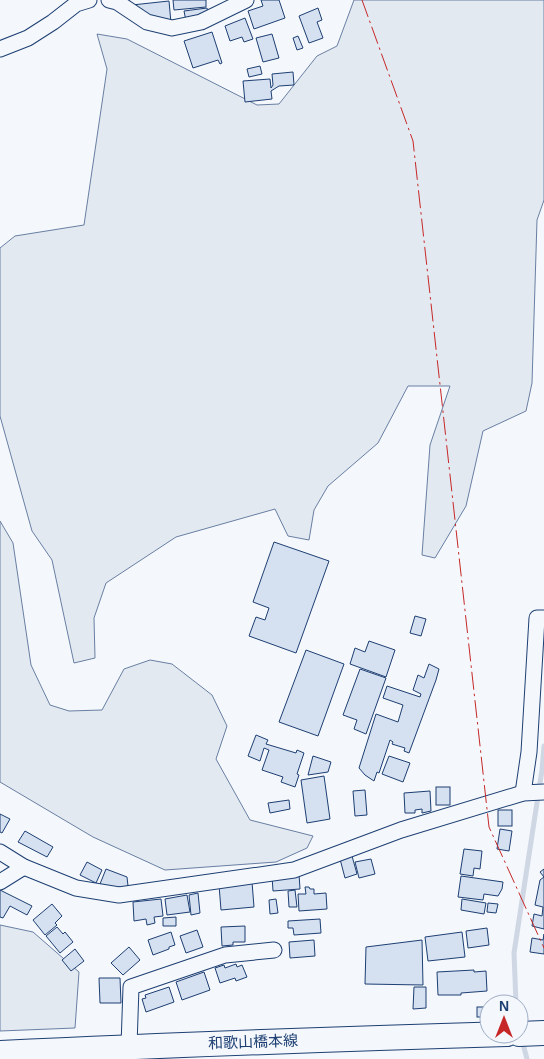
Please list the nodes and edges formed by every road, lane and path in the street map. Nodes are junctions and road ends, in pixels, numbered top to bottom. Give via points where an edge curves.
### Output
1 (89, 0) edge
2 (109, 0) edge
3 (246, 0) edge
4 (0, 50) edge
5 (544, 618) edge
6 (532, 792) edge
7 (0, 852) edge
8 (24, 867) junction
9 (0, 882) edge
10 (274, 950) dead end
11 (479, 1034) edge
12 (129, 1046) junction
13 (0, 1052) edge

1 - 4 street via 76,4 28,38
2 - 3 street via 147,22 172,28 200,22
5 - 6 street via 537,618 529,752
6 - 8 street via 401,830 294,870 119,895 76,888
7 - 8 street
8 - 9 street
10 - 12 street via 225,954 131,987
11 - 12 main road, 和歌山橋本線
12 - 13 main road, 和歌山橋本線

